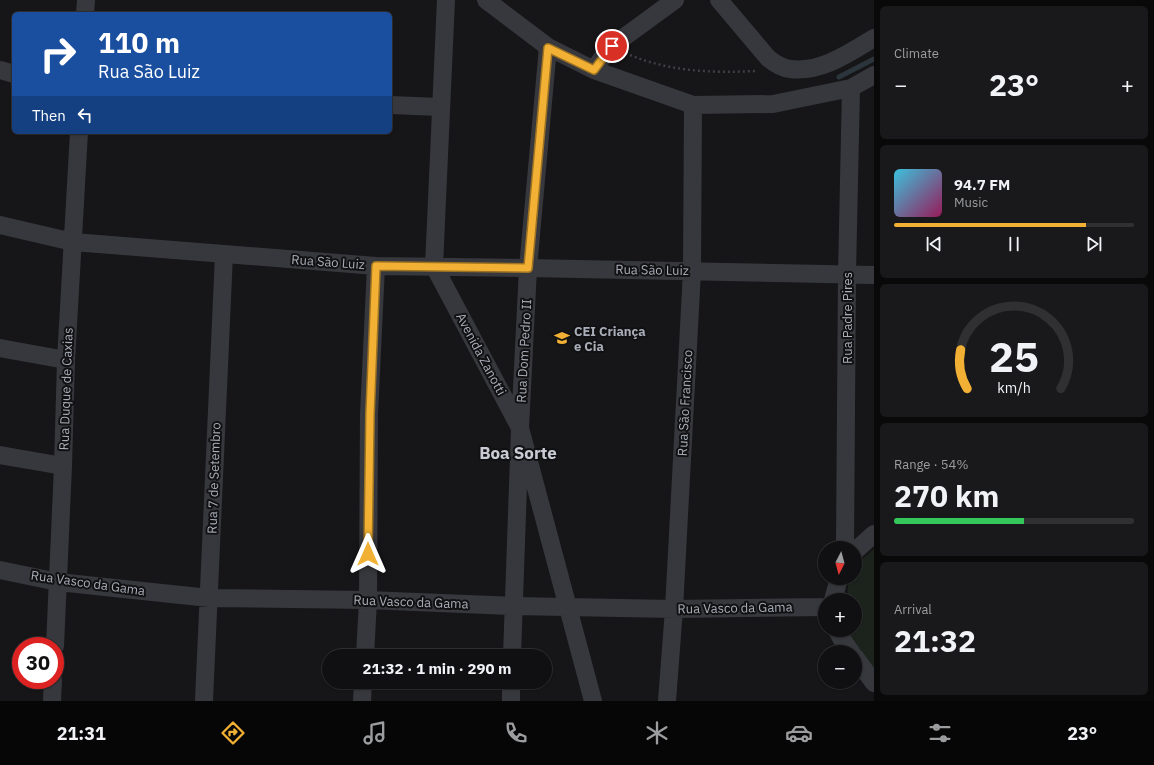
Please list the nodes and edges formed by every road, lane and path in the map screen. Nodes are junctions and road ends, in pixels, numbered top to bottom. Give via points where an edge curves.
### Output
1 (86, 0) edge
2 (446, 0) edge
3 (486, 0) edge
4 (675, 0) edge
5 (719, 0) edge
6 (85, 12) edge
7 (874, 38) edge
8 (612, 46) junction
9 (548, 48) junction
10 (0, 70) edge
11 (594, 70) junction
12 (759, 70) dead end
13 (12, 73) edge
14 (874, 75) edge
15 (851, 88) junction
16 (392, 105) edge
17 (693, 105) junction
18 (440, 107) junction
19 (79, 134) edge
20 (0, 225) edge
21 (73, 242) junction
22 (224, 254) junction
23 (376, 266) junction
24 (434, 266) junction
25 (528, 268) junction
26 (692, 271) junction
27 (847, 274) junction
28 (874, 275) edge
29 (0, 348) edge
30 (66, 360) junction
31 (520, 428) junction
32 (0, 455) edge
33 (63, 466) junction
34 (874, 534) edge
35 (845, 541) edge
36 (862, 545) edge
37 (0, 570) edge
38 (58, 582) junction
39 (209, 598) junction
40 (368, 600) junction
41 (513, 606) junction
42 (568, 606) junction
43 (818, 607) edge
44 (674, 609) junction
45 (55, 637) edge
46 (365, 649) edge
47 (512, 649) edge
48 (862, 667) edge
49 (874, 683) edge
50 (53, 689) edge
51 (363, 689) edge
52 (512, 689) edge
53 (52, 701) edge
54 (204, 701) edge
55 (362, 701) edge
56 (511, 701) edge
57 (593, 701) edge
58 (667, 701) edge

1 - 6 street
2 - 18 street
3 - 9 street
4 - 8 street
5 - 7 street via 768,58 777,65 789,69 833,62
8 - 11 street
8 - 12 path via 643,60 681,69 716,72
9 - 11 street
9 - 25 street, Rua Dom Pedro II
10 - 13 street
11 - 17 street
14 - 15 street
15 - 17 street via 773,104
15 - 27 street, Rua Padre Pires
16 - 18 street
17 - 26 street, Rua São Francisco
18 - 24 street
19 - 21 street, Rua Duque de Caxias
20 - 21 street, Rua São Luiz
21 - 22 street, Rua São Luiz
21 - 30 street, Rua Duque de Caxias
22 - 23 street, Rua São Luiz
22 - 39 street, Rua 7 de Setembro
23 - 24 street, Rua São Luiz
23 - 40 street via 370,414
24 - 25 street, Rua São Luiz
24 - 31 street, Avenida Zanotti
25 - 26 street, Rua São Luiz
25 - 31 street, Rua Dom Pedro II
26 - 27 street, Rua São Luiz
26 - 44 street, Rua São Francisco
27 - 28 street, Rua São Luiz
27 - 35 street, Rua Padre Pires
29 - 30 street
30 - 33 street, Rua Duque de Caxias
31 - 41 street, Rua Dom Pedro II
31 - 42 street, Avenida Zanotti
32 - 33 street
33 - 38 street, Rua Duque de Caxias
34 - 36 street
37 - 38 street, Rua Vasco da Gama
38 - 39 street, Rua Vasco da Gama
38 - 45 street, Rua Duque de Caxias
39 - 40 street, Rua Vasco da Gama
39 - 54 street, Rua 7 de Setembro
40 - 41 street, Rua Vasco da Gama
40 - 46 street
41 - 42 street, Rua Vasco da Gama
41 - 47 street, Rua Dom Pedro II
42 - 44 street, Rua Vasco da Gama
42 - 57 street, Avenida Zanotti
43 - 44 street, Rua Vasco da Gama
44 - 58 street, Rua São Francisco
48 - 49 street
50 - 53 street
51 - 55 street
52 - 56 street

